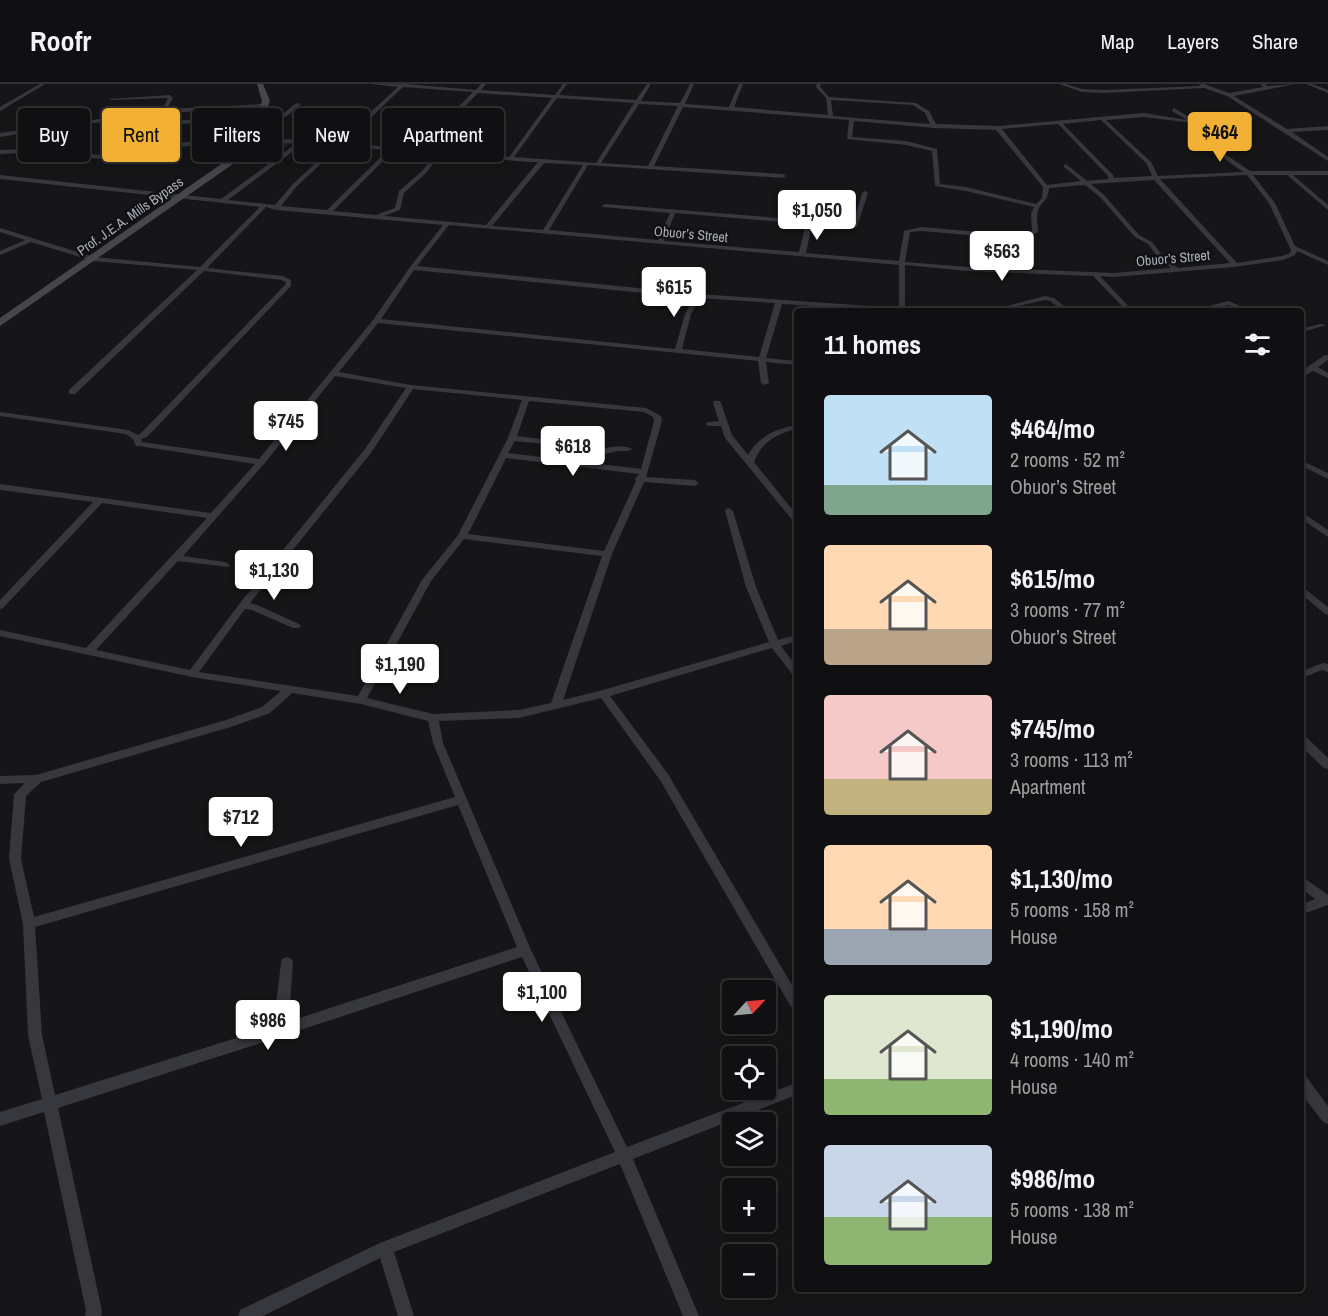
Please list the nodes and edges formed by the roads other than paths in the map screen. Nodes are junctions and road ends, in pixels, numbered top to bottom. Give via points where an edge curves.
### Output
1 (43, 84) edge
2 (203, 84) edge
3 (225, 84) edge
4 (260, 84) edge
5 (373, 84) edge
6 (484, 84) edge
7 (565, 84) edge
8 (649, 84) edge
9 (692, 84) edge
10 (741, 84) edge
11 (819, 84) edge
12 (1060, 84) edge
13 (1141, 84) edge
14 (1294, 84) edge
15 (1308, 84) edge
16 (403, 85) edge
17 (1202, 86) edge
18 (1264, 86) edge
19 (1149, 90) junction
20 (477, 92) junction
21 (1328, 92) edge
22 (1229, 95) junction
23 (555, 96) junction
24 (828, 98) junction
25 (111, 99) dead end
26 (637, 102) junction
27 (298, 104) dead end
28 (681, 105) junction
29 (264, 106) joint
30 (166, 108) edge
31 (461, 108) edge
32 (731, 108) junction
33 (0, 109) edge
34 (180, 110) edge
35 (1174, 110) dead end
36 (282, 116) edge
37 (370, 116) edge
38 (831, 117) junction
39 (852, 119) junction
40 (1101, 119) junction
41 (102, 120) edge
42 (1194, 122) junction
43 (913, 124) junction
44 (1060, 124) junction
45 (934, 126) junction
46 (998, 128) junction
47 (1328, 128) edge
48 (1287, 131) junction
49 (0, 135) edge
50 (906, 143) junction
51 (192, 145) edge
52 (294, 148) edge
53 (0, 152) edge
54 (504, 157) edge
55 (511, 158) junction
56 (382, 159) edge
57 (1328, 159) edge
58 (542, 161) junction
59 (230, 162) edge
60 (320, 162) edge
61 (432, 162) edge
62 (587, 163) junction
63 (598, 163) junction
64 (651, 166) junction
65 (1065, 166) dead end
66 (1248, 173) junction
67 (1288, 173) junction
68 (1328, 173) edge
69 (783, 176) dead end
70 (0, 177) edge
71 (1156, 178) junction
72 (1111, 180) junction
73 (1084, 182) junction
74 (1046, 188) junction
75 (865, 193) dead end
76 (180, 197) junction
77 (221, 202) junction
78 (605, 206) dead end
79 (1036, 206) junction
80 (263, 207) junction
81 (276, 208) junction
82 (1328, 208) edge
83 (673, 212) junction
84 (328, 213) junction
85 (376, 218) junction
86 (808, 222) junction
87 (447, 224) junction
88 (486, 228) junction
89 (0, 230) edge
90 (544, 232) junction
91 (30, 240) junction
92 (660, 243) junction
93 (1292, 247) junction
94 (0, 253) edge
95 (802, 255) junction
96 (93, 259) junction
97 (902, 262) junction
98 (1328, 263) edge
99 (1235, 265) junction
100 (412, 268) junction
101 (202, 269) junction
102 (1177, 270) junction
103 (1096, 276) junction
104 (698, 296) junction
105 (778, 302) junction
106 (871, 308) edge
107 (902, 308) edge
108 (1002, 308) edge
109 (1063, 308) edge
110 (1127, 308) edge
111 (1204, 308) edge
112 (1242, 308) edge
113 (1328, 318) edge
114 (376, 321) junction
115 (0, 323) edge
116 (1325, 327) edge
117 (1304, 330) edge
118 (678, 351) junction
119 (1328, 357) edge
120 (762, 360) junction
121 (794, 363) edge
122 (1314, 368) junction
123 (334, 373) junction
124 (1304, 374) edge
125 (1328, 376) edge
126 (765, 383) dead end
127 (411, 387) junction
128 (72, 392) dead end
129 (526, 399) junction
130 (717, 403) dead end
131 (0, 414) edge
132 (724, 423) junction
133 (709, 424) dead end
134 (794, 428) edge
135 (137, 438) junction
136 (512, 438) junction
137 (628, 450) dead end
138 (504, 455) junction
139 (261, 462) junction
140 (750, 462) junction
141 (1304, 464) edge
142 (642, 475) junction
143 (1328, 476) edge
144 (695, 483) dead end
145 (0, 487) edge
146 (100, 500) junction
147 (729, 511) dead end
148 (213, 516) junction
149 (794, 517) edge
150 (1304, 517) edge
151 (1328, 534) edge
152 (462, 536) junction
153 (607, 554) junction
154 (176, 558) junction
155 (225, 565) dead end
156 (1304, 591) edge
157 (243, 605) junction
158 (0, 606) edge
159 (1328, 612) edge
160 (296, 626) dead end
161 (0, 633) edge
162 (794, 639) edge
163 (775, 645) junction
164 (89, 651) junction
165 (794, 669) edge
166 (1328, 669) edge
167 (192, 674) junction
168 (1304, 674) edge
169 (291, 688) junction
170 (603, 694) junction
171 (361, 700) junction
172 (556, 704) junction
173 (433, 717) junction
174 (1304, 742) edge
175 (1328, 765) edge
176 (37, 779) junction
177 (0, 780) edge
178 (461, 800) junction
179 (1304, 883) edge
180 (1327, 900) edge
181 (1304, 909) edge
182 (29, 924) junction
183 (525, 950) junction
184 (287, 963) dead end
185 (794, 1000) edge
186 (270, 1034) junction
187 (1304, 1085) edge
188 (794, 1090) edge
189 (48, 1104) junction
190 (1328, 1118) edge
191 (0, 1119) edge
192 (623, 1154) junction
193 (385, 1248) junction
194 (93, 1316) edge
195 (246, 1316) edge
196 (405, 1316) edge
197 (691, 1316) edge

1 - 33 street
2 - 3 street
4 - 29 street, Prof. J.E.A. Mills Bypass via 266,95
5 - 16 street
6 - 20 street
7 - 23 street
8 - 26 street
9 - 28 street
10 - 32 street
11 - 24 street
12 - 19 street via 1098,93
13 - 19 street
14 - 18 street
15 - 21 street
16 - 20 street
16 - 37 street
17 - 19 street via 1179,91
17 - 22 street
18 - 22 street
20 - 23 street
20 - 31 street
22 - 48 street
23 - 26 street
23 - 55 street
24 - 38 street
24 - 45 street via 914,104 927,112
25 - 30 street via 170,96
26 - 28 street
26 - 63 street
27 - 36 street
28 - 32 street
28 - 64 street
29 - 34 street
32 - 38 street
35 - 42 street
38 - 39 street
39 - 43 street
39 - 50 street via 849,138
40 - 42 street via 1144,115
40 - 44 street
40 - 71 street via 1149,163
41 - 49 street
42 - 66 street via 1208,133 1223,155
43 - 45 street
43 - 50 street
44 - 46 street
44 - 72 street
45 - 46 street
46 - 74 street
47 - 48 street
48 - 57 street
50 - 79 street via 935,150 939,186
51 - 53 street via 153,147 130,159
52 - 77 street
54 - 55 street
55 - 58 street
56 - 84 street
58 - 62 street
58 - 88 street
59 - 76 street, Prof. J.E.A. Mills Bypass
60 - 81 street
61 - 85 street via 401,192 398,209
62 - 63 street
62 - 90 street
63 - 64 street
64 - 69 street
65 - 73 street
66 - 67 street
66 - 71 street
66 - 93 street via 1272,203
67 - 68 street
67 - 82 street
70 - 76 street, Obuor’s Street
71 - 72 street
71 - 99 street
72 - 73 street
73 - 74 street
73 - 102 street
74 - 79 street via 1045,198
75 - 86 street via 855,226
76 - 77 street, Obuor’s Street
76 - 96 street, Prof. J.E.A. Mills Bypass
77 - 80 street, Obuor’s Street
78 - 83 street
79 - 97 street via 1032,217 1035,232 1026,237 907,231
80 - 81 street, Obuor’s Street
80 - 101 street
81 - 84 street, Obuor’s Street
83 - 86 street
83 - 92 street
84 - 85 street, Obuor’s Street
85 - 87 street, Obuor’s Street
86 - 95 street
87 - 88 street, Obuor’s Street
87 - 100 street
88 - 90 street, Obuor’s Street
89 - 91 street
90 - 92 street, Obuor’s Street
91 - 94 street
91 - 96 street
92 - 95 street, Obuor’s Street
93 - 98 street
93 - 99 street, Obuor’s Street via 1293,254 1289,256
95 - 97 street, Obuor’s Street
96 - 101 street
96 - 115 street, Prof. J.E.A. Mills Bypass
97 - 103 street, Obuor’s Street
97 - 107 street
99 - 102 street, Obuor’s Street
100 - 104 street
100 - 114 street
101 - 128 street
101 - 135 street via 289,281
102 - 103 street, Obuor’s Street
103 - 110 street
104 - 105 street
104 - 118 street via 688,314
105 - 106 street
105 - 120 street
108 - 109 street via 1045,298
111 - 112 street via 1228,303
113 - 116 street
114 - 118 street
114 - 123 street
116 - 117 street
118 - 120 street
119 - 122 street
120 - 121 street
120 - 126 street
122 - 124 street
122 - 125 street
123 - 127 street
123 - 139 street
127 - 129 street
127 - 157 street via 368,451
129 - 136 street
129 - 142 street via 646,410 657,416
130 - 132 street
131 - 135 street via 128,432
132 - 133 street
132 - 140 street via 728,436
134 - 140 street via 766,437 754,449
135 - 139 street via 139,444
136 - 137 street via 566,444 586,456
136 - 138 street
138 - 142 street
138 - 152 street
139 - 148 street
140 - 149 street
141 - 143 street
142 - 144 street
142 - 153 street
145 - 146 street
146 - 148 street
146 - 158 street
147 - 163 street via 751,587
148 - 154 street
150 - 151 street
152 - 153 street
152 - 171 street via 427,580
153 - 172 street
154 - 155 street
154 - 164 street
156 - 159 street
157 - 160 street
157 - 167 street
161 - 164 street
162 - 163 street
163 - 165 street
163 - 170 street
164 - 167 street
166 - 168 street via 1323,666
167 - 169 street
169 - 171 street
169 - 176 street via 266,710 239,720
170 - 172 street
170 - 185 street via 664,777
171 - 173 street
172 - 173 street via 519,714
173 - 178 street via 438,743
174 - 175 street
176 - 177 street
176 - 182 street via 20,794 15,859
178 - 182 street
178 - 183 street
179 - 180 street
180 - 181 street
182 - 189 street via 35,1035
183 - 186 street
183 - 192 street
184 - 186 street via 283,1004
186 - 189 street
187 - 190 street
188 - 192 street
189 - 191 street
189 - 194 street
192 - 193 street
192 - 197 street
193 - 195 street
193 - 196 street

